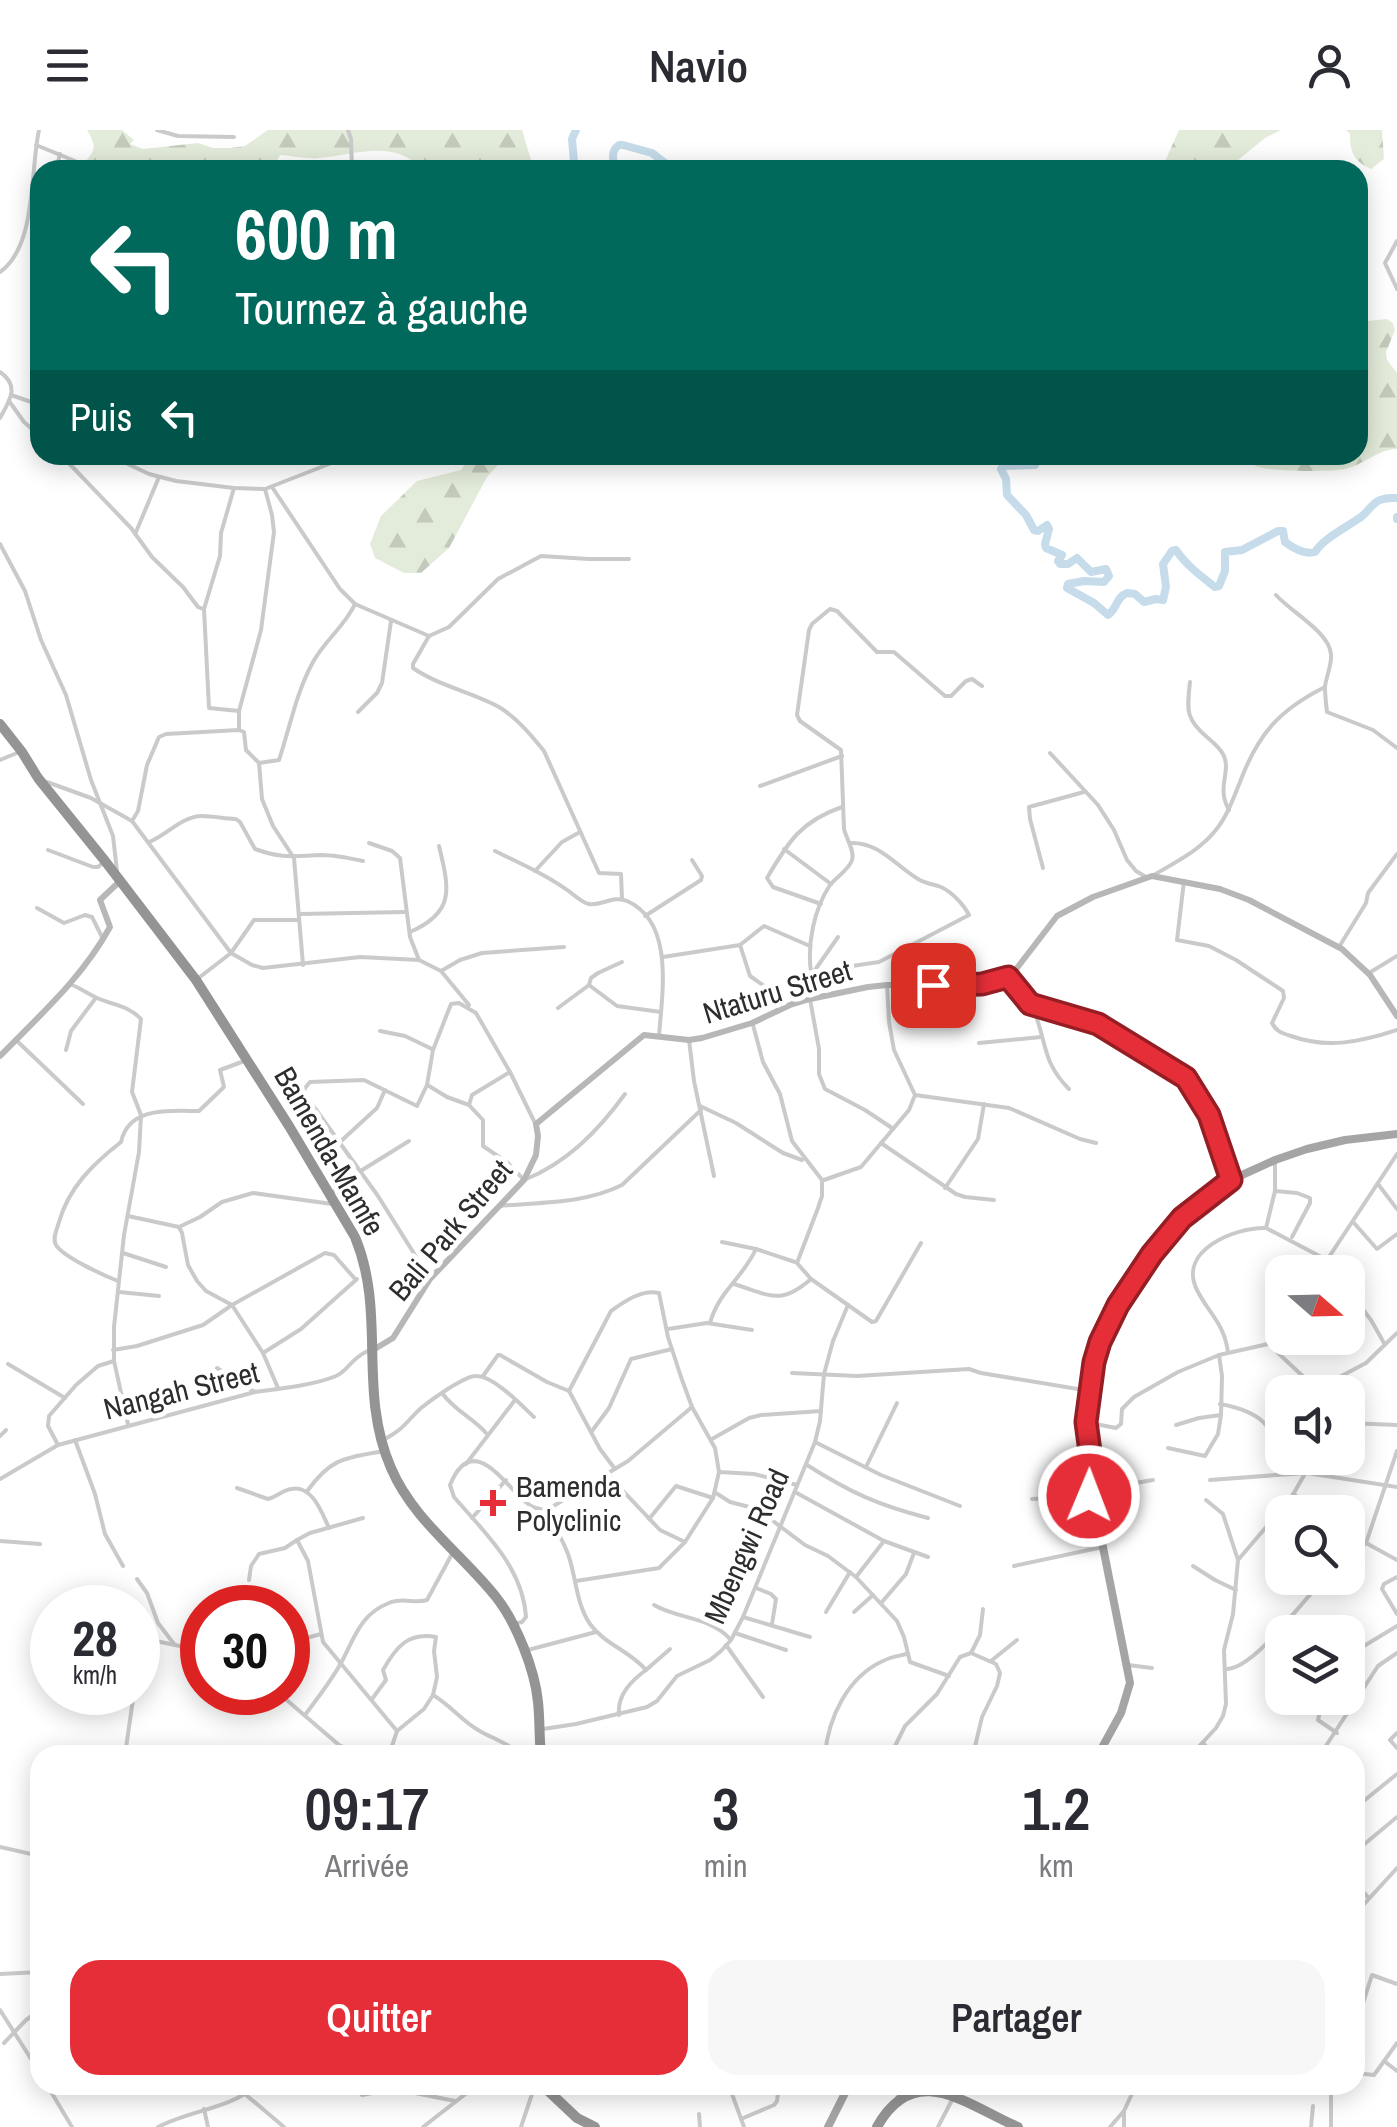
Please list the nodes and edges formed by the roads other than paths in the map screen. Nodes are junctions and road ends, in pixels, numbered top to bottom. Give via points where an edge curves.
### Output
1 (39, 130) edge
2 (157, 130) edge
3 (348, 130) edge
4 (234, 137) dead end
5 (36, 145) junction
6 (60, 154) junction
7 (34, 160) edge
8 (58, 160) edge
9 (75, 160) edge
10 (352, 160) edge
11 (30, 198) edge
12 (1397, 241) edge
13 (0, 272) edge
14 (1397, 289) edge
15 (0, 372) edge
16 (6, 402) edge
17 (0, 418) edge
18 (30, 427) edge
19 (70, 465) edge
20 (132, 465) edge
21 (327, 465) edge
22 (159, 477) junction
23 (272, 487) junction
24 (234, 488) junction
25 (265, 489) junction
26 (135, 533) junction
27 (0, 544) edge
28 (629, 558) dead end
29 (1276, 595) dead end
30 (355, 604) junction
31 (204, 610) junction
32 (391, 621) junction
33 (429, 636) junction
34 (1190, 682) dead end
35 (982, 686) dead end
36 (1325, 687) junction
37 (239, 711) junction
38 (358, 712) dead end
39 (0, 724) edge
40 (239, 730) junction
41 (1397, 748) edge
42 (22, 752) junction
43 (1050, 753) dead end
44 (842, 756) junction
45 (0, 760) edge
46 (258, 763) junction
47 (38, 778) junction
48 (760, 786) dead end
49 (1086, 792) junction
50 (100, 804) junction
51 (842, 806) junction
52 (1229, 810) junction
53 (132, 820) junction
54 (580, 832) junction
55 (149, 842) junction
56 (370, 843) dead end
57 (848, 843) junction
58 (439, 846) dead end
59 (784, 849) junction
60 (48, 850) dead end
61 (495, 851) dead end
62 (1397, 854) edge
63 (294, 858) junction
64 (692, 860) dead end
65 (105, 861) junction
66 (363, 861) dead end
67 (1044, 868) dead end
68 (535, 871) junction
69 (1149, 876) junction
70 (120, 880) junction
71 (1184, 881) junction
72 (831, 884) junction
73 (622, 899) junction
74 (821, 904) junction
75 (37, 908) dead end
76 (407, 911) junction
77 (646, 916) junction
78 (301, 917) junction
79 (410, 932) junction
80 (838, 938) dead end
81 (103, 940) junction
82 (740, 945) junction
83 (810, 946) junction
84 (564, 947) dead end
85 (1339, 947) junction
86 (231, 953) junction
87 (1397, 956) edge
88 (661, 958) junction
89 (418, 960) junction
90 (622, 962) dead end
91 (303, 965) junction
92 (440, 971) junction
93 (814, 972) junction
94 (1369, 973) junction
95 (1008, 977) junction
96 (196, 980) junction
97 (72, 985) junction
98 (887, 985) junction
99 (589, 986) junction
100 (96, 998) junction
101 (810, 999) junction
102 (1030, 1004) junction
103 (790, 1005) junction
104 (558, 1008) dead end
105 (779, 1010) junction
106 (660, 1012) junction
107 (476, 1013) junction
108 (1397, 1016) edge
109 (752, 1023) junction
110 (1397, 1030) edge
111 (380, 1031) dead end
112 (659, 1036) junction
113 (1042, 1037) junction
114 (16, 1040) junction
115 (689, 1040) junction
116 (979, 1043) dead end
117 (66, 1050) dead end
118 (433, 1050) junction
119 (0, 1056) edge
120 (247, 1060) junction
121 (510, 1072) junction
122 (428, 1085) junction
123 (1069, 1089) dead end
124 (385, 1090) junction
125 (625, 1094) dead end
126 (914, 1095) junction
127 (83, 1104) dead end
128 (984, 1104) junction
129 (469, 1105) junction
130 (701, 1108) junction
131 (141, 1115) junction
132 (536, 1124) junction
133 (892, 1128) junction
134 (1397, 1134) edge
135 (409, 1141) dead end
136 (340, 1142) junction
137 (881, 1143) junction
138 (1096, 1143) dead end
139 (1397, 1154) edge
140 (1275, 1160) junction
141 (806, 1162) junction
142 (359, 1172) junction
143 (714, 1176) dead end
144 (524, 1180) junction
145 (822, 1180) junction
146 (1231, 1180) junction
147 (1378, 1184) junction
148 (945, 1188) junction
149 (1275, 1191) junction
150 (333, 1199) junction
151 (994, 1200) dead end
152 (499, 1206) junction
153 (1397, 1208) edge
154 (128, 1216) junction
155 (1353, 1222) junction
156 (179, 1228) junction
157 (1266, 1228) junction
158 (1397, 1234) edge
159 (1290, 1239) junction
160 (722, 1242) dead end
161 (921, 1243) dead end
162 (756, 1249) junction
163 (123, 1253) junction
164 (1318, 1255) edge
165 (1330, 1255) edge
166 (796, 1263) junction
167 (166, 1267) dead end
168 (362, 1278) junction
169 (430, 1279) junction
170 (811, 1279) junction
171 (119, 1281) junction
172 (733, 1284) junction
173 (118, 1292) junction
174 (159, 1296) dead end
175 (232, 1304) junction
176 (848, 1306) junction
177 (1365, 1312) edge
178 (710, 1324) junction
179 (666, 1330) junction
180 (752, 1330) dead end
181 (1397, 1333) edge
182 (1265, 1344) edge
183 (1384, 1344) junction
184 (672, 1349) junction
185 (113, 1350) junction
186 (372, 1350) junction
187 (1228, 1352) junction
188 (262, 1353) junction
189 (1219, 1355) junction
190 (1280, 1355) edge
191 (114, 1361) junction
192 (8, 1364) dead end
193 (217, 1368) dead end
194 (792, 1372) dead end
195 (824, 1374) junction
196 (1300, 1375) edge
197 (1345, 1375) edge
198 (483, 1376) junction
199 (278, 1389) junction
200 (1090, 1390) junction
201 (569, 1391) junction
202 (255, 1392) junction
203 (442, 1394) junction
204 (65, 1398) junction
205 (516, 1399) junction
206 (897, 1403) dead end
207 (1220, 1404) junction
208 (692, 1406) junction
209 (821, 1411) junction
210 (1220, 1414) junction
211 (534, 1418) dead end
212 (1086, 1422) junction
213 (128, 1424) junction
214 (1265, 1424) edge
215 (1365, 1424) edge
216 (1176, 1426) dead end
217 (1397, 1426) edge
218 (6, 1430) dead end
219 (590, 1433) junction
220 (488, 1435) junction
221 (0, 1436) edge
222 (711, 1439) junction
223 (74, 1440) junction
224 (815, 1442) junction
225 (58, 1445) junction
226 (383, 1446) junction
227 (1168, 1448) dead end
228 (1397, 1451) edge
229 (466, 1464) junction
230 (807, 1465) junction
231 (866, 1467) junction
232 (615, 1469) junction
233 (719, 1472) junction
234 (606, 1473) junction
235 (1277, 1475) edge
236 (1306, 1475) edge
237 (1319, 1475) edge
238 (0, 1480) edge
239 (506, 1480) junction
240 (1152, 1480) dead end
241 (1210, 1480) dead end
242 (1385, 1486) junction
243 (1397, 1487) edge
244 (237, 1488) dead end
245 (796, 1489) junction
246 (306, 1492) junction
247 (1095, 1493) junction
248 (1293, 1494) joint
249 (714, 1495) junction
250 (1032, 1499) dead end
251 (1206, 1500) dead end
252 (960, 1506) dead end
253 (547, 1510) junction
254 (363, 1518) dead end
255 (472, 1518) junction
256 (928, 1518) dead end
257 (649, 1519) junction
258 (1098, 1522) junction
259 (780, 1524) junction
260 (1058, 1526) dead end
261 (329, 1528) junction
262 (297, 1540) junction
263 (0, 1541) edge
264 (884, 1541) junction
265 (685, 1542) junction
266 (1366, 1543) joint
267 (40, 1544) dead end
268 (1103, 1548) junction
269 (453, 1552) junction
270 (914, 1553) junction
271 (928, 1557) dead end
272 (1238, 1560) junction
273 (1397, 1560) edge
274 (124, 1566) dead end
275 (1014, 1566) dead end
276 (1194, 1566) dead end
277 (850, 1572) junction
278 (856, 1576) junction
279 (1397, 1577) edge
280 (137, 1580) dead end
281 (249, 1580) dead end
282 (576, 1580) junction
283 (756, 1588) junction
284 (1236, 1590) junction
285 (872, 1594) junction
286 (1311, 1595) edge
287 (881, 1603) junction
288 (654, 1605) dead end
289 (983, 1609) dead end
290 (826, 1612) dead end
291 (854, 1612) dead end
292 (1397, 1614) edge
293 (1292, 1615) edge
294 (743, 1616) junction
295 (513, 1624) junction
296 (772, 1624) junction
297 (1397, 1626) edge
298 (596, 1632) junction
299 (735, 1633) junction
300 (321, 1634) junction
301 (310, 1637) edge
302 (810, 1637) dead end
303 (1017, 1640) dead end
304 (160, 1642) edge
305 (729, 1642) junction
306 (1365, 1643) edge
307 (1265, 1645) edge
308 (175, 1646) junction
309 (180, 1646) edge
310 (670, 1649) dead end
311 (786, 1650) dead end
312 (524, 1651) junction
313 (971, 1653) junction
314 (1397, 1653) edge
315 (908, 1654) junction
316 (991, 1660) junction
317 (340, 1664) junction
318 (1128, 1665) junction
319 (1152, 1668) dead end
320 (1224, 1669) junction
321 (646, 1670) junction
322 (949, 1676) junction
323 (432, 1695) junction
324 (763, 1696) dead end
325 (372, 1699) junction
326 (310, 1706) edge
327 (620, 1714) junction
328 (130, 1715) edge
329 (304, 1715) edge
330 (1319, 1715) edge
331 (538, 1730) junction
332 (397, 1731) junction
333 (1397, 1732) edge
334 (1336, 1733) junction
335 (1204, 1744) edge
336 (126, 1745) edge
337 (338, 1745) edge
338 (392, 1745) edge
339 (509, 1745) edge
340 (539, 1745) edge
341 (827, 1745) edge
342 (896, 1745) edge
343 (975, 1745) edge
344 (1103, 1745) edge
345 (1327, 1745) edge
346 (1397, 1748) edge
347 (1397, 1774) edge
348 (1365, 1800) edge
349 (1397, 1816) edge
350 (1365, 1843) edge
351 (0, 1847) edge
352 (30, 1854) edge
353 (1397, 1868) edge
354 (1365, 1894) edge
355 (1368, 1897) junction
356 (1365, 1901) edge
357 (30, 1972) edge
358 (0, 1974) edge
359 (1397, 1984) edge
360 (1365, 1995) edge
361 (0, 2010) edge
362 (30, 2018) edge
363 (15, 2031) junction
364 (1397, 2042) edge
365 (4, 2043) dead end
366 (30, 2056) edge
367 (1384, 2061) junction
368 (1397, 2071) edge
369 (1365, 2075) edge
370 (53, 2095) edge
371 (243, 2095) edge
372 (247, 2095) edge
373 (432, 2095) edge
374 (463, 2095) edge
375 (535, 2095) edge
376 (551, 2095) edge
377 (732, 2095) edge
378 (778, 2095) edge
379 (844, 2095) edge
380 (899, 2095) edge
381 (911, 2095) edge
382 (945, 2095) edge
383 (1131, 2095) edge
384 (1332, 2095) edge
385 (953, 2097) junction
386 (455, 2101) junction
387 (896, 2101) junction
388 (1313, 2106) dead end
389 (204, 2109) junction
390 (1124, 2111) junction
391 (699, 2114) dead end
392 (741, 2119) junction
393 (72, 2127) edge
394 (158, 2127) edge
395 (208, 2127) edge
396 (284, 2127) edge
397 (422, 2127) edge
398 (521, 2127) edge
399 (595, 2127) edge
400 (700, 2127) edge
401 (744, 2127) edge
402 (828, 2127) edge
403 (877, 2127) edge
404 (938, 2127) edge
405 (1018, 2127) edge
406 (1110, 2127) edge
407 (1124, 2127) edge
408 (1311, 2127) edge
409 (1332, 2127) edge

1 - 5 street
2 - 4 street
3 - 10 street
5 - 6 street
5 - 7 street
6 - 8 street
6 - 9 street
11 - 13 street via 27,225
12 - 14 street via 1385,262
15 - 16 street via 11,382
16 - 17 street
16 - 18 street
19 - 26 street
20 - 22 street
21 - 23 street
22 - 24 street
22 - 26 street
23 - 25 street
23 - 30 street
24 - 25 street
24 - 31 street
25 - 37 street via 274,532 261,630
26 - 31 street
27 - 50 street via 66,695
28 - 33 street via 540,556 498,580
29 - 36 street via 1329,646
30 - 32 street
30 - 46 street via 313,662 280,759
31 - 37 street via 209,708
32 - 33 street
32 - 38 street via 382,683
33 - 54 street via 415,671 518,722 544,752
34 - 52 street via 1190,720 1226,759 1222,785
35 - 44 street via 966,681 945,696 894,652 877,652 830,609 809,630 797,715
36 - 41 street via 1327,712 1373,730
36 - 52 street via 1264,732
37 - 40 street
39 - 42 highway, Bamenda-Mamfe
40 - 46 street
40 - 53 street via 159,737
42 - 45 street
42 - 47 highway, Bamenda-Mamfe
43 - 49 street
44 - 48 street
44 - 51 street
46 - 63 street via 262,799
47 - 50 street
47 - 65 highway, Bamenda-Mamfe
49 - 67 street via 1029,807
49 - 69 street via 1127,860
50 - 53 street
50 - 70 street via 114,836
51 - 57 street
51 - 59 street via 811,820
52 - 69 street via 1200,846
53 - 55 street
54 - 68 street
54 - 73 street via 599,874 621,874
55 - 63 street via 197,816 236,819 255,849
55 - 86 street
56 - 76 street via 400,858
57 - 72 street via 850,864
57 - 93 street via 880,850 922,882 947,891 969,915 879,962
58 - 79 street via 445,899 433,920
59 - 72 street
59 - 74 street via 770,885
60 - 65 street via 93,866
61 - 68 street
62 - 85 street
63 - 66 street
63 - 78 street
64 - 77 street via 701,880
65 - 70 highway, Bamenda-Mamfe
68 - 73 street via 586,904
69 - 71 street
69 - 95 street via 1057,916
70 - 81 street via 100,900 110,924
70 - 96 highway, Bamenda-Mamfe
71 - 85 street via 1249,900
71 - 110 street via 1177,940 1209,946 1284,991 1272,1024 1276,1030 1316,1044
72 - 74 street
73 - 77 street
74 - 83 street
75 - 81 street via 64,923 92,917
76 - 78 street
76 - 79 street
77 - 88 street
78 - 86 street via 254,920
78 - 91 street
79 - 89 street
80 - 93 street
81 - 97 street
82 - 83 street via 764,926
82 - 88 street
82 - 105 street via 750,976 767,988
83 - 93 street
84 - 92 street via 482,952
85 - 94 street
86 - 91 street via 263,968
86 - 96 street
87 - 94 street
88 - 106 street
89 - 91 street via 360,957
89 - 92 street
90 - 99 street via 598,972
92 - 107 street
93 - 103 street
94 - 108 street
95 - 98 street, Ntaturu Street via 982,984
95 - 102 street
96 - 120 highway, Bamenda-Mamfe
97 - 100 street
97 - 114 street
98 - 101 street, Ntaturu Street
98 - 126 street via 894,1050
99 - 104 street
99 - 106 street via 618,1006
100 - 117 street via 71,1031
100 - 131 street via 142,1018 132,1092
101 - 103 street, Ntaturu Street
101 - 133 street via 825,1089
102 - 113 street
102 - 146 street via 1098,1024 1186,1078 1209,1115
103 - 105 street, Ntaturu Street
105 - 109 street, Ntaturu Street
106 - 112 street
107 - 118 street via 450,1004
107 - 121 street
109 - 115 street, Ntaturu Street
109 - 141 street via 792,1141
111 - 118 street
112 - 115 street, Ntaturu Street
112 - 132 street via 638,1038
113 - 116 street
113 - 123 street via 1055,1076
114 - 119 street
114 - 127 street
115 - 130 street
118 - 122 street
120 - 131 street via 220,1070 224,1087 199,1111
120 - 150 highway, Bamenda-Mamfe
121 - 129 street via 472,1095
121 - 132 street
122 - 124 street via 417,1106
122 - 129 street
124 - 136 street via 375,1110
124 - 136 street via 359,1080 306,1084 304,1093
125 - 144 street via 591,1136
126 - 128 street
126 - 133 street
128 - 138 street
128 - 148 street via 978,1139
129 - 144 street via 482,1120 483,1146
130 - 141 street
130 - 143 street
130 - 152 street via 610,1191
131 - 154 street
131 - 171 street via 64,1205 54,1239 80,1262
132 - 144 street, Bali Park Street via 536,1155
133 - 137 street
134 - 140 main road via 1344,1140
135 - 142 street
136 - 142 street
137 - 145 street via 861,1166
137 - 148 street
139 - 147 street
140 - 146 main road
140 - 149 street
141 - 145 street
142 - 150 street
142 - 169 street
144 - 152 street, Bali Park Street
145 - 166 street
146 - 200 main road via 1182,1218 1152,1254 1100,1342
147 - 153 street
147 - 155 street
148 - 151 street
149 - 157 street
149 - 159 street via 1310,1198
150 - 156 street via 252,1192
150 - 168 highway, Bamenda-Mamfe via 363,1256
152 - 169 street, Bali Park Street
154 - 156 street
154 - 163 street
155 - 158 street via 1377,1250
155 - 165 street
156 - 175 street via 197,1281
157 - 159 street
157 - 187 street via 1214,1240 1194,1267 1194,1286 1226,1335
159 - 164 street
160 - 162 street
161 - 176 street via 876,1322
162 - 166 street
162 - 172 street
163 - 167 street
163 - 171 street
166 - 170 street
168 - 175 street via 325,1253
168 - 186 highway, Bamenda-Mamfe
168 - 188 street
169 - 186 street, Bali Park Street via 393,1338
170 - 172 street via 784,1296
170 - 176 street
171 - 173 street
172 - 178 street
173 - 174 street
173 - 185 street
175 - 185 street via 202,1325
175 - 188 street
176 - 195 street, Mbengwi Road
177 - 183 street
178 - 179 street
178 - 180 street
179 - 184 street
179 - 201 street via 659,1292 623,1302 606,1319
181 - 183 street
182 - 187 street
183 - 197 street
184 - 208 street
184 - 219 street via 631,1359
185 - 191 street
186 - 199 street, Nangah Street via 338,1376
186 - 226 highway, Bamenda-Mamfe via 373,1405
187 - 189 street
188 - 199 street
189 - 207 street
189 - 212 street via 1134,1397 1122,1409 1119,1426
190 - 196 street
191 - 204 street via 98,1366
191 - 213 street
192 - 204 street
193 - 202 street
194 - 195 street
195 - 200 street via 969,1369
195 - 209 street, Mbengwi Road
198 - 201 street via 500,1355
198 - 203 street
198 - 205 street
199 - 202 street, Nangah Street
200 - 212 main road
201 - 219 street
202 - 213 street, Nangah Street
203 - 220 street
203 - 226 street
204 - 225 street via 47,1421
205 - 211 street
205 - 220 street
206 - 231 street
207 - 210 street
207 - 214 street via 1250,1412
208 - 222 street
208 - 232 street
209 - 222 street via 749,1418
209 - 224 street, Mbengwi Road
210 - 216 street
210 - 227 street via 1218,1434 1204,1456
212 - 247 main road
213 - 223 street, Nangah Street
215 - 217 street
218 - 221 street
219 - 232 street
220 - 229 street
222 - 233 street
223 - 225 street, Nangah Street
223 - 274 street via 105,1534
224 - 230 street, Mbengwi Road
224 - 231 street
225 - 238 street, Nangah Street
226 - 246 street via 335,1462
226 - 269 highway, Bamenda-Mamfe via 405,1492
228 - 242 street
229 - 239 street via 484,1463
229 - 255 street via 452,1478 451,1490
230 - 245 street, Mbengwi Road
230 - 256 street via 875,1503
231 - 252 street
232 - 234 street
233 - 245 street via 754,1474
233 - 249 street
234 - 253 street
234 - 257 street
235 - 241 street
236 - 248 street
237 - 242 street
239 - 253 street via 528,1504
239 - 255 street
240 - 247 street
242 - 243 street
242 - 266 street
244 - 246 street via 268,1499 294,1488
245 - 259 street, Mbengwi Road
245 - 264 street
246 - 261 street
247 - 250 street
247 - 258 main road
248 - 272 street
249 - 257 street via 676,1486
249 - 259 street
249 - 265 street
251 - 272 street via 1223,1514
253 - 282 street
254 - 261 street
255 - 295 street via 515,1577 527,1612
257 - 265 street
258 - 260 street
258 - 268 main road
259 - 277 street
259 - 283 street, Mbengwi Road
261 - 262 street
262 - 281 street via 258,1554
262 - 300 street via 308,1561
263 - 267 street
264 - 270 street
264 - 278 street
265 - 282 street via 654,1570
266 - 273 street
268 - 275 street
268 - 318 main road
269 - 295 highway, Bamenda-Mamfe
269 - 317 street via 427,1600 376,1609 357,1628
270 - 271 street
270 - 287 street
272 - 284 street
276 - 284 street
277 - 278 street
277 - 290 street
278 - 285 street
279 - 292 street via 1382,1589
280 - 308 street
282 - 298 street
283 - 294 street, Mbengwi Road
283 - 296 street via 776,1599
284 - 320 street
285 - 287 street
285 - 291 street
286 - 293 street
287 - 315 street via 901,1628
288 - 305 street via 714,1625
289 - 313 street
294 - 296 street
294 - 299 street, Mbengwi Road
295 - 312 highway, Bamenda-Mamfe
296 - 302 street
297 - 306 street
298 - 312 street
298 - 321 street
299 - 305 street, Mbengwi Road
299 - 311 street
300 - 301 street
300 - 317 street
303 - 316 street
304 - 308 street
305 - 324 street
305 - 327 street, Mbengwi Road via 678,1676 657,1701
307 - 320 street via 1236,1669
308 - 309 street
310 - 321 street
312 - 331 highway, Bamenda-Mamfe via 538,1700
313 - 316 street
313 - 322 street via 960,1657
314 - 334 street via 1378,1666
315 - 322 street via 910,1662
315 - 341 street via 878,1662 852,1686 830,1724
316 - 343 street via 1000,1677
317 - 325 street
317 - 326 street
318 - 319 street
318 - 344 main road via 1121,1713
320 - 335 street via 1223,1716
321 - 327 street via 620,1698
322 - 342 street
323 - 325 street via 437,1639 421,1635 409,1638 388,1662 386,1680
323 - 332 street
323 - 339 street
325 - 332 street
327 - 331 street, Mbengwi Road
328 - 336 street
329 - 337 street
330 - 334 street
331 - 340 highway, Bamenda-Mamfe
332 - 338 street
333 - 346 street via 1390,1740
334 - 345 street
347 - 348 street
349 - 350 street
351 - 352 street
353 - 355 street
354 - 355 street
355 - 356 street
357 - 358 street
359 - 360 street via 1372,1975
361 - 363 street
362 - 363 street
363 - 365 street
363 - 366 street
364 - 367 street
367 - 368 street
367 - 369 street via 1374,2075
370 - 393 street
371 - 389 street
372 - 396 street
373 - 386 street
374 - 386 street
375 - 398 street
376 - 399 highway
377 - 392 street
378 - 392 street via 774,2105
379 - 402 main road
380 - 387 street
381 - 387 highway
382 - 385 highway
383 - 390 street
384 - 409 street
385 - 404 street
385 - 405 highway
386 - 397 street
387 - 403 highway
388 - 408 street
389 - 394 street
389 - 395 street
390 - 406 street
390 - 407 street
391 - 400 street
392 - 401 street

